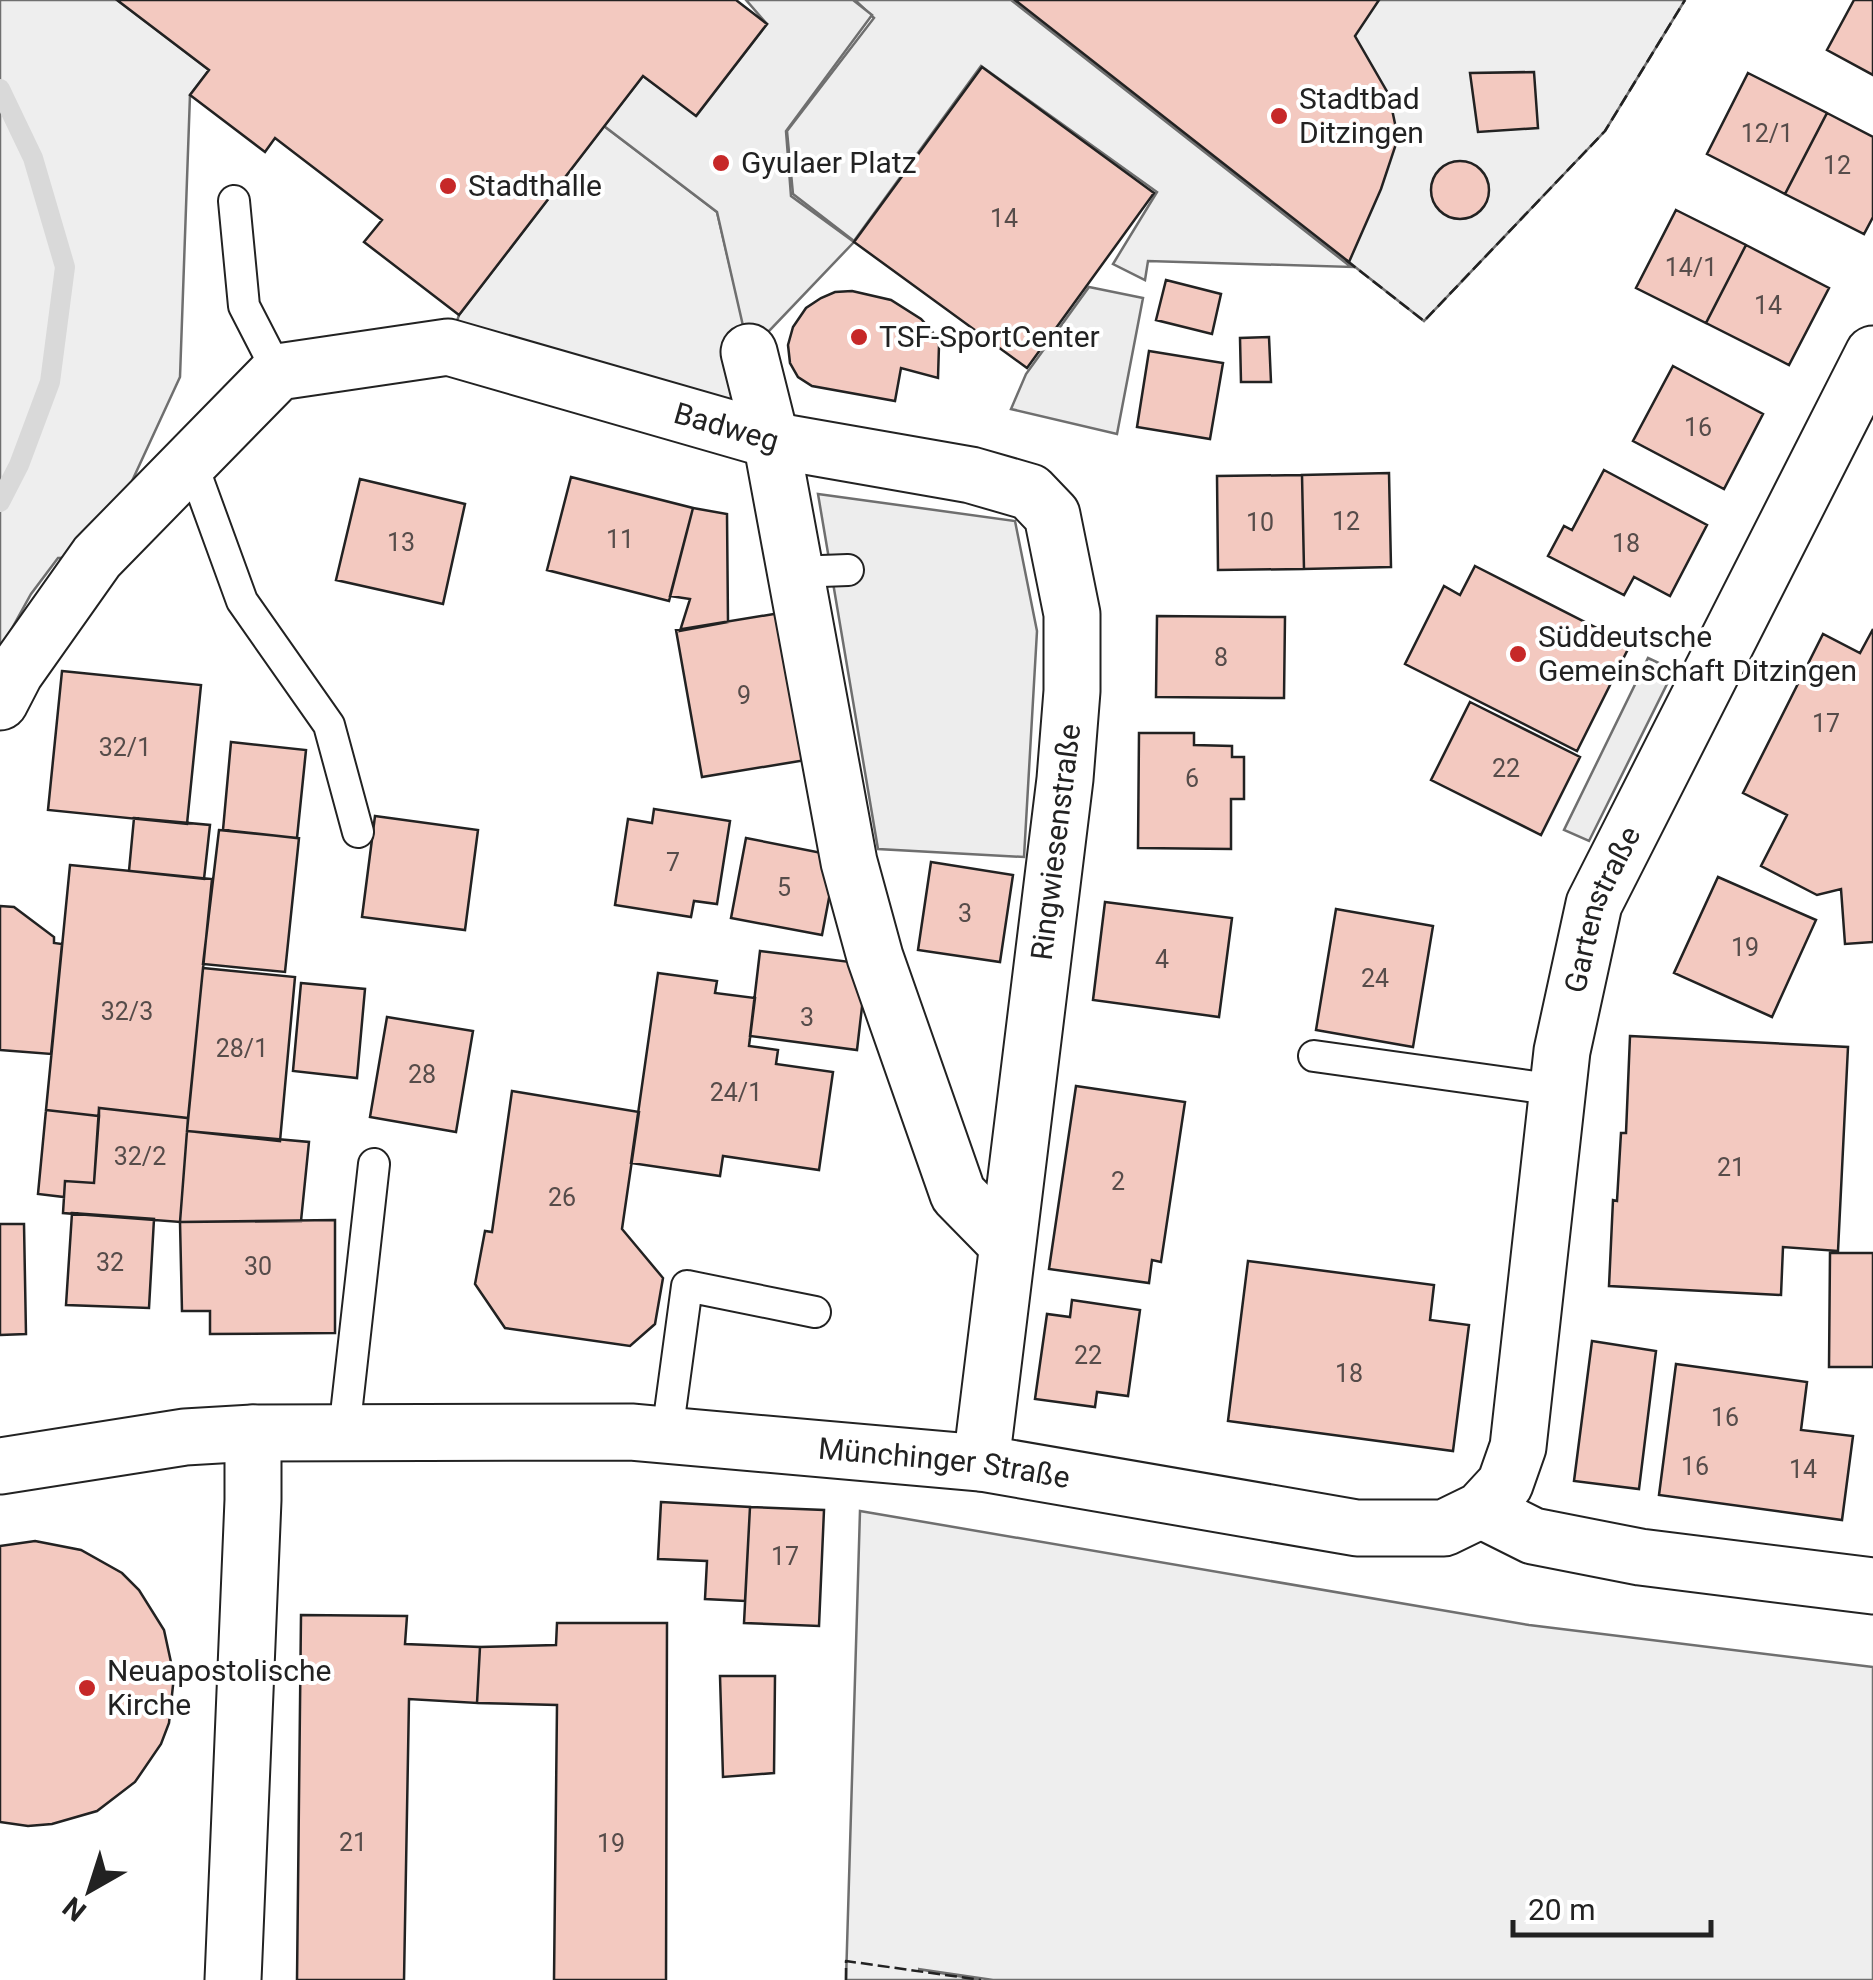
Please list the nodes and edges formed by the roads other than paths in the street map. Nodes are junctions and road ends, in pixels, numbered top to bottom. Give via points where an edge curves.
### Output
1 (234, 200) dead end
2 (748, 352) dead end
3 (1873, 354) edge
4 (278, 372) junction
5 (771, 440) junction
6 (191, 461) junction
7 (0, 702) edge
8 (358, 832) dead end
9 (1314, 1056) dead end
10 (1557, 1090) junction
11 (374, 1164) dead end
12 (1006, 1244) junction
13 (815, 1312) dead end
14 (344, 1432) junction
15 (252, 1433) junction
16 (668, 1434) junction
17 (980, 1463) junction
18 (0, 1466) edge
19 (1481, 1510) junction
20 (1873, 1586) edge
21 (234, 1980) edge

1 - 4 lane via 244,306
2 - 5 street
3 - 10 street, Gartenstraße via 1594,904
4 - 5 street, Badweg via 448,347
4 - 6 street
5 - 12 street, Badweg via 822,571 830,772 875,957 958,1194
5 - 12 street, Ringwiesenstraße via 971,476 1030,492 1052,515 1072,614 1072,692
6 - 7 street via 97,557
6 - 8 lane via 242,602 329,725
9 - 10 lane
10 - 19 street, Gartenstraße via 1518,1447 1506,1484
11 - 14 lane
12 - 17 street, Ringwiesenstraße
13 - 16 lane via 687,1286
14 - 15 street, Münchinger Straße
14 - 16 street, Münchinger Straße
15 - 18 street, Münchinger Straße
15 - 21 street
16 - 17 street, Münchinger Straße
17 - 19 street, Münchinger Straße via 1357,1528 1444,1528
19 - 20 street via 1533,1536

